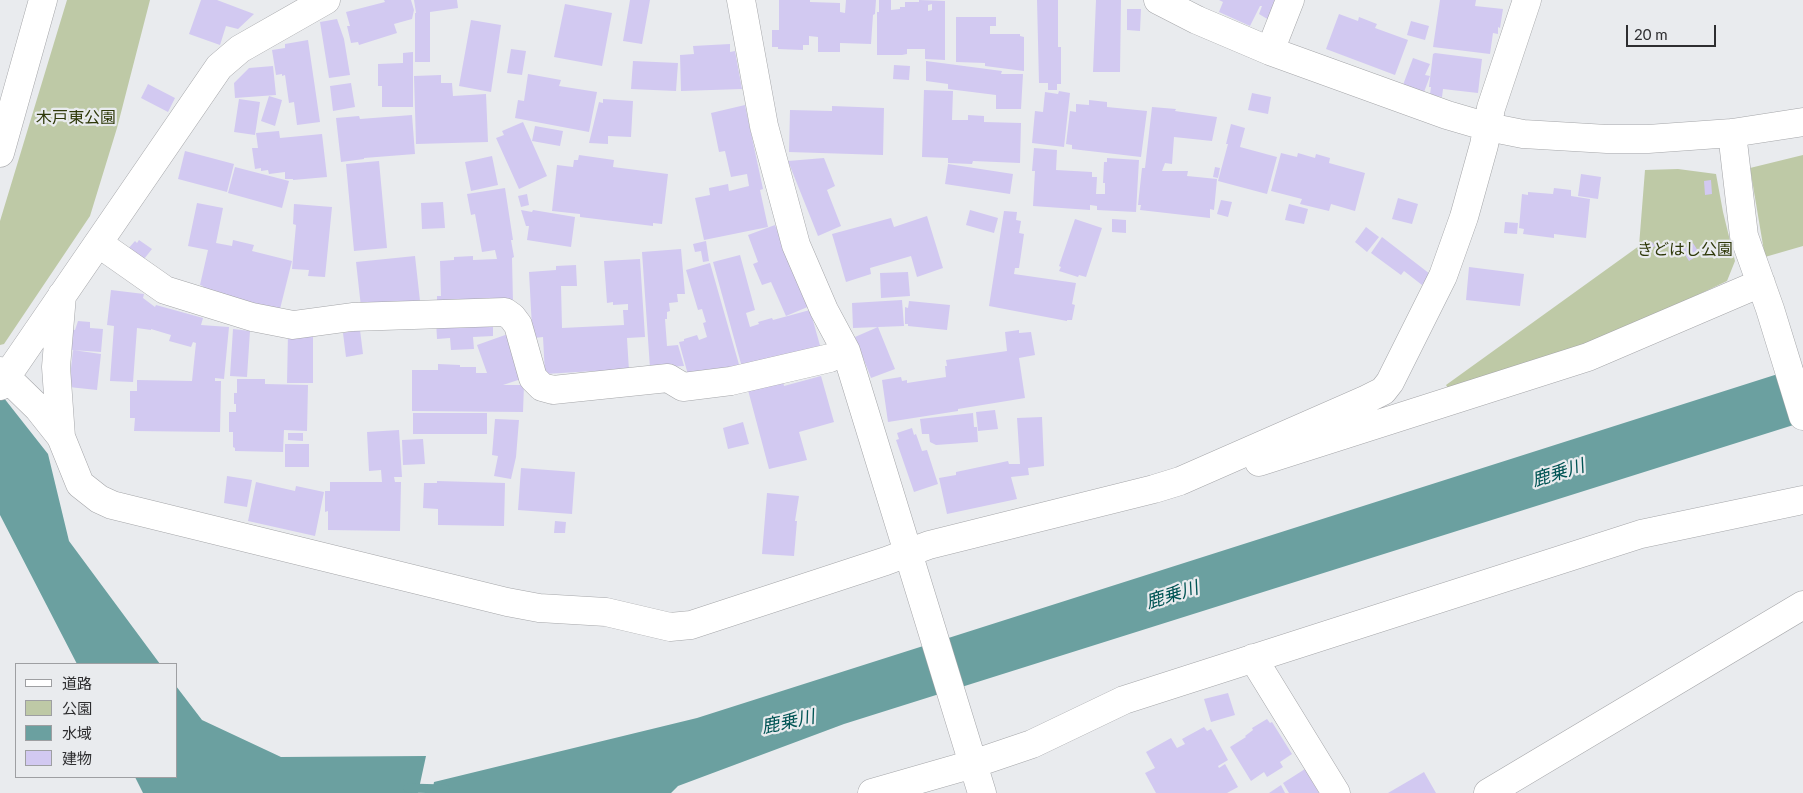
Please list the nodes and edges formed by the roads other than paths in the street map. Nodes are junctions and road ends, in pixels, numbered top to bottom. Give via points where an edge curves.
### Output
1 (43, 0) edge
2 (326, 0) edge
3 (741, 0) edge
4 (1158, 0) edge
5 (1290, 0) edge
6 (1527, 0) edge
7 (1270, 51) junction
8 (1803, 122) edge
9 (1488, 127) junction
10 (1732, 133) junction
11 (0, 153) edge
12 (98, 243) junction
13 (1761, 283) junction
14 (62, 294) junction
15 (846, 351) junction
16 (2, 378) edge
17 (1803, 416) edge
18 (60, 437) junction
19 (1180, 480) junction
20 (1803, 500) edge
21 (911, 564) junction
22 (1803, 605) edge
23 (1253, 658) junction
24 (970, 754) junction
25 (872, 793) edge
26 (982, 793) edge
27 (1336, 793) edge
28 (1488, 793) edge

1 - 11 street
2 - 12 street via 240,49 219,67
3 - 15 street via 764,126 796,245
4 - 7 street
5 - 7 street
6 - 9 street via 1491,108
7 - 9 street
8 - 10 street
9 - 10 street via 1523,134 1607,139
9 - 19 street via 1464,217 1443,276 1383,391
10 - 13 street via 1744,236
12 - 14 street
12 - 15 street via 165,290 252,317 292,325 352,317 505,312 518,325 533,378 542,387 553,390 668,378 683,387 731,381 830,358
13 - 17 street
13 - 19 street via 1588,357 1274,458
14 - 16 street
14 - 18 street via 56,367
15 - 21 street
16 - 18 street via 38,408
18 - 21 street via 80,484 99,500 112,505 539,608 606,612 670,627 691,625
19 - 21 street via 929,544
20 - 23 street via 1641,534
21 - 24 street
22 - 28 street
23 - 24 street via 1124,700 1032,744
23 - 27 street
24 - 25 street
24 - 26 street

